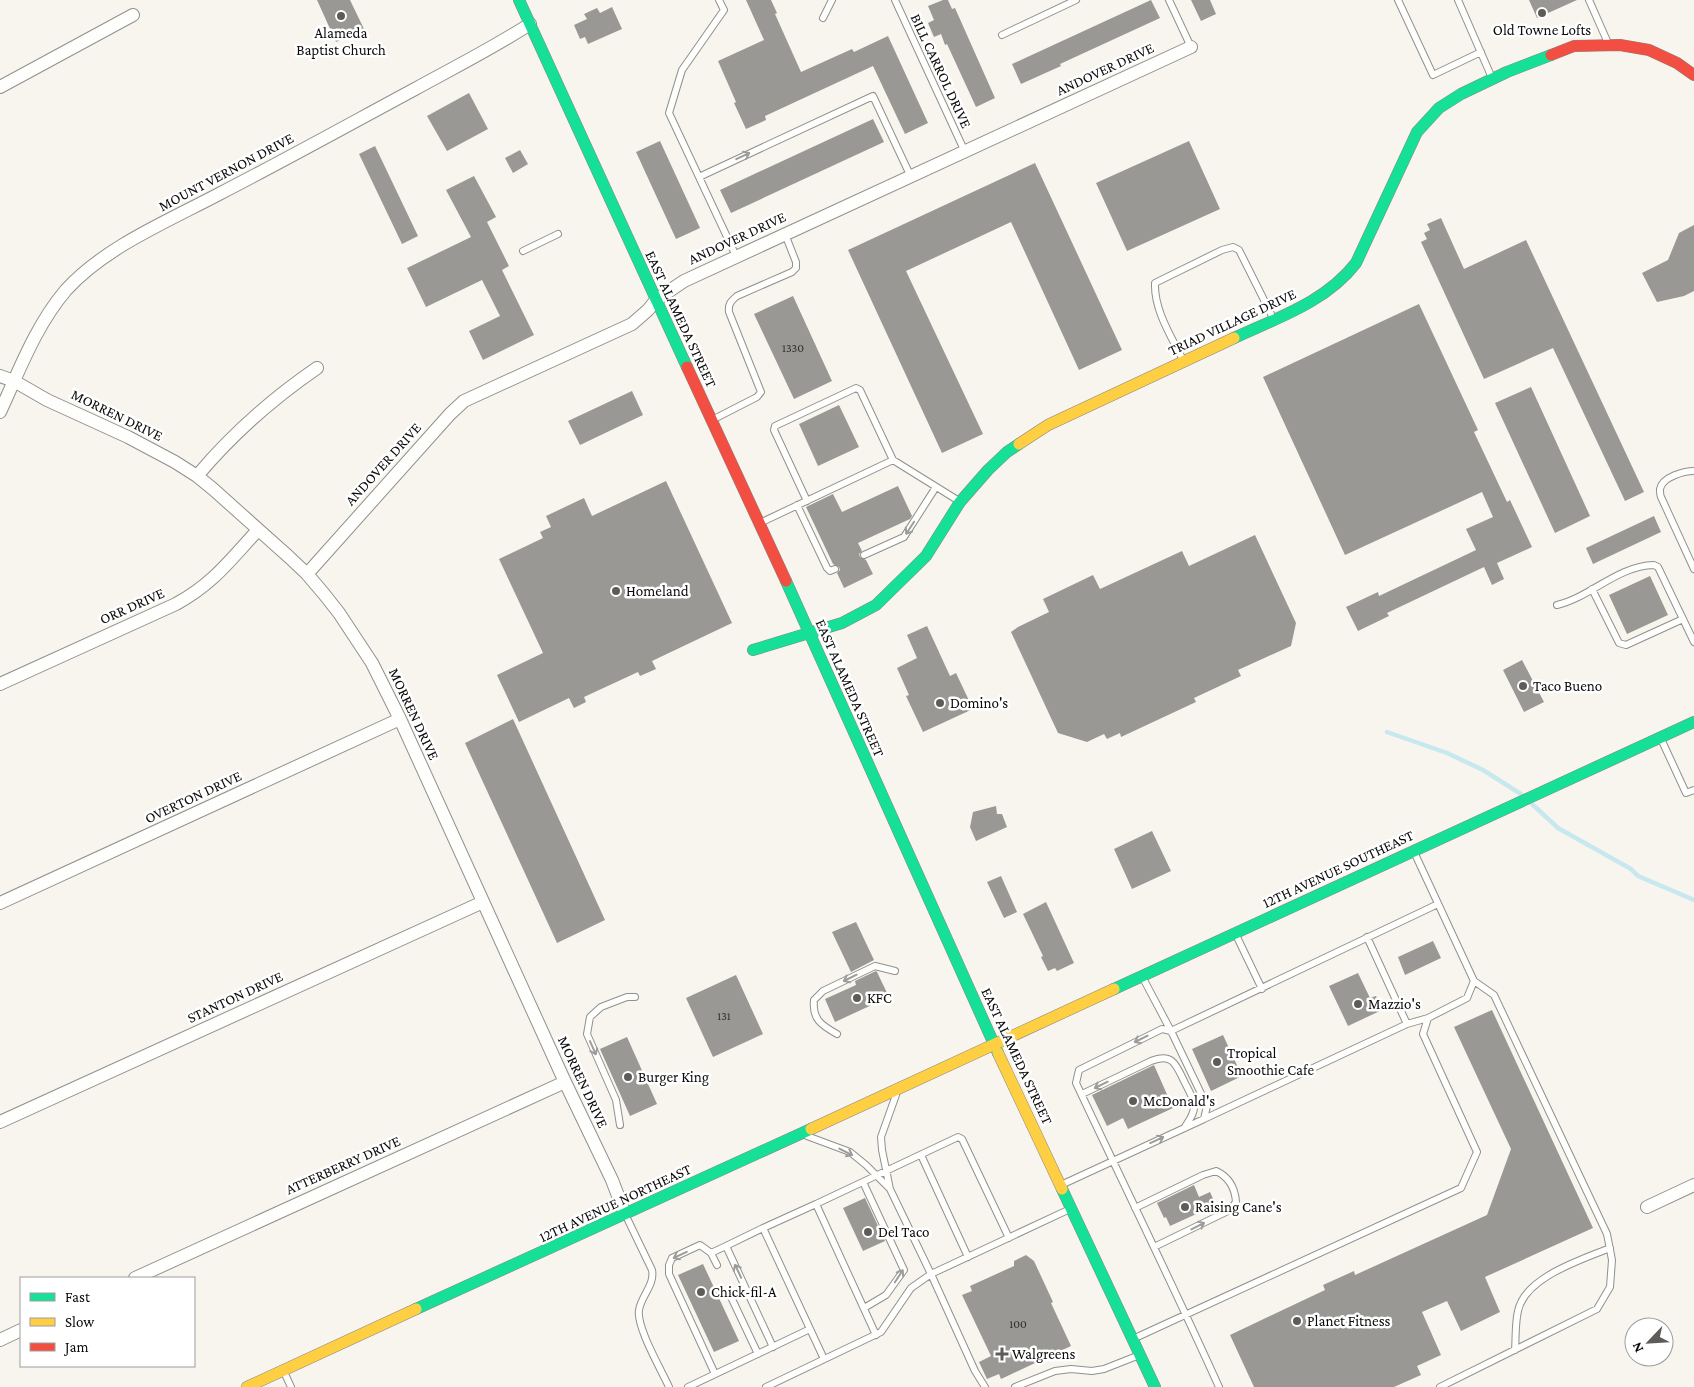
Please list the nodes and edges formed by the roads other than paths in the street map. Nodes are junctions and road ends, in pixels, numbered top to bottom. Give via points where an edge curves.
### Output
1 (519, 0) edge
2 (719, 0) edge
3 (832, 0) edge
4 (895, 0) edge
5 (1076, 0) edge
6 (1169, 0) edge
7 (1398, 0) edge
8 (1458, 0) edge
9 (1589, 0) edge
10 (133, 14) dead end
11 (823, 18) dead end
12 (530, 24) junction
13 (1002, 35) dead end
14 (1609, 45) junction
15 (1191, 47) joint
16 (1481, 52) junction
17 (1694, 74) edge
18 (1493, 79) junction
19 (0, 87) edge
20 (965, 152) junction
21 (699, 177) junction
22 (911, 177) junction
23 (558, 234) dead end
24 (785, 234) junction
25 (523, 251) dead end
26 (736, 256) junction
27 (656, 300) junction
28 (1274, 320) junction
29 (1183, 361) junction
30 (317, 368) dead end
31 (0, 376) edge
32 (14, 381) junction
33 (0, 412) edge
34 (711, 420) junction
35 (893, 460) junction
36 (1694, 471) edge
37 (197, 476) junction
38 (936, 487) junction
39 (807, 501) junction
40 (960, 502) junction
41 (797, 505) junction
42 (758, 524) junction
43 (258, 530) junction
44 (864, 556) dead end
45 (1691, 556) edge
46 (1694, 569) edge
47 (833, 570) dead end
48 (308, 574) junction
49 (1592, 589) junction
50 (1557, 605) dead end
51 (1683, 619) junction
52 (810, 634) junction
53 (1694, 642) edge
54 (754, 650) dead end
55 (0, 684) edge
56 (400, 720) junction
57 (1694, 722) edge
58 (1661, 738) junction
59 (1694, 790) edge
60 (1413, 851) junction
61 (483, 902) junction
62 (0, 903) edge
63 (1438, 904) junction
64 (1236, 933) junction
65 (1367, 937) junction
66 (896, 971) dead end
67 (1142, 977) junction
68 (1474, 981) junction
69 (1262, 989) junction
70 (635, 997) dead end
71 (1428, 1018) junction
72 (1408, 1024) junction
73 (1171, 1031) junction
74 (837, 1034) dead end
75 (994, 1046) junction
76 (565, 1082) junction
77 (897, 1090) junction
78 (1082, 1094) junction
79 (1204, 1119) junction
80 (0, 1122) edge
81 (620, 1125) dead end
82 (1184, 1128) junction
83 (801, 1134) junction
84 (921, 1155) junction
85 (1113, 1160) junction
86 (886, 1171) junction
87 (876, 1175) junction
88 (863, 1182) junction
89 (1060, 1185) junction
90 (1694, 1185) edge
91 (890, 1189) junction
92 (816, 1204) junction
93 (1647, 1207) dead end
94 (1136, 1208) junction
95 (1071, 1209) junction
96 (625, 1214) junction
97 (763, 1228) junction
98 (1009, 1238) junction
99 (726, 1246) junction
100 (1154, 1248) junction
101 (1610, 1248) junction
102 (711, 1253) junction
103 (968, 1257) junction
104 (717, 1265) dead end
105 (931, 1274) junction
106 (138, 1277) edge
107 (731, 1297) dead end
108 (864, 1308) junction
109 (1186, 1315) junction
110 (810, 1329) junction
111 (20, 1330) edge
112 (876, 1335) junction
113 (0, 1340) edge
114 (1132, 1340) junction
115 (773, 1347) junction
116 (1515, 1350) junction
117 (758, 1354) junction
118 (1140, 1355) junction
119 (824, 1359) junction
120 (284, 1370) junction
121 (715, 1374) junction
122 (247, 1387) edge
123 (291, 1387) edge
124 (669, 1387) edge
125 (688, 1387) edge
126 (766, 1387) edge
127 (985, 1387) edge
128 (1015, 1387) edge
129 (1155, 1387) edge
130 (1219, 1387) edge
131 (1440, 1387) edge

1 - 12 street, EAST ALAMEDA STREET
2 - 21 lane via 724,10 682,70 669,113
3 - 11 lane
4 - 20 lane, BILL CARROL DRIVE
5 - 13 lane
6 - 15 lane
7 - 16 lane via 1434,74
8 - 16 lane
9 - 14 lane
10 - 19 street
12 - 27 street, EAST ALAMEDA STREET
12 - 32 street, MOUNT VERNON DRIVE via 155,228 96,264 80,276 54,305
14 - 17 street, TRIAD VILLAGE DRIVE via 1649,50
14 - 18 street, TRIAD VILLAGE DRIVE via 1574,46
15 - 20 street, ANDOVER DRIVE
16 - 18 lane
18 - 28 street, TRIAD VILLAGE DRIVE via 1439,108 1418,132 1356,263 1347,275 1322,296
20 - 22 street, ANDOVER DRIVE
21 -> 22 lane via 873,96
21 - 26 lane
22 - 24 street, ANDOVER DRIVE
23 - 25 lane
24 - 26 street, ANDOVER DRIVE
24 - 34 lane via 796,268 737,296 728,307 760,392 757,398
26 - 27 street, ANDOVER DRIVE via 684,281
27 - 34 street, EAST ALAMEDA STREET
27 - 48 street, ANDOVER DRIVE via 632,324 457,406
28 - 29 street, TRIAD VILLAGE DRIVE
28 - 29 lane via 1239,250 1233,247 1222,250 1155,282 1155,296 1164,322
29 - 40 street, TRIAD VILLAGE DRIVE via 1048,425 1007,452
30 - 37 street via 259,412
31 - 32 street, MORREN DRIVE
32 - 33 street, MOUNT VERNON DRIVE
32 - 37 street, MORREN DRIVE via 47,400 128,437
34 - 42 street, EAST ALAMEDA STREET
35 - 38 lane
35 - 39 lane
35 - 39 lane via 860,390 856,388 775,426
36 - 45 lane via 1686,471 1664,481 1660,488 1661,497
37 - 43 street, MORREN DRIVE
38 - 40 lane
38 -> 44 lane via 904,537
39 - 41 lane
40 - 52 street, TRIAD VILLAGE DRIVE via 926,556 876,605 842,623
41 - 42 lane
41 - 47 lane via 827,568
42 - 52 street, EAST ALAMEDA STREET
43 - 48 street, MORREN DRIVE
43 - 55 street, ORR DRIVE via 217,576 194,594
45 - 46 lane
48 - 56 street, MORREN DRIVE via 340,613 372,663
49 - 50 lane via 1570,602
49 - 51 lane via 1635,568 1654,565 1658,567
49 - 51 lane via 1619,643 1626,646
51 - 53 lane
52 - 54 street, TRIAD VILLAGE DRIVE
52 - 75 street, EAST ALAMEDA STREET
56 - 61 street, MORREN DRIVE
56 - 62 street, OVERTON DRIVE
57 - 58 street, 12TH AVENUE SOUTHEAST
58 - 59 lane via 1686,793
58 - 60 street, 12TH AVENUE SOUTHEAST
60 - 63 lane
60 - 64 street, 12TH AVENUE SOUTHEAST
61 - 76 street, MORREN DRIVE
61 - 80 street, STANTON DRIVE
63 - 65 lane
63 - 68 lane
64 - 67 street, 12TH AVENUE SOUTHEAST
64 - 69 lane
65 - 69 lane
65 - 72 lane
66 -> 74 lane via 875,966 824,991 814,1000 813,1011 822,1026
67 - 73 lane
67 - 75 street, 12TH AVENUE SOUTHEAST
68 - 71 lane via 1468,998
68 - 101 lane via 1494,995 1591,1197
69 - 73 lane
70 -> 81 lane via 601,1007 590,1016 587,1034 616,1100
71 - 72 lane
71 - 109 lane via 1423,1034 1477,1152 1461,1188
72 - 79 lane
73 -> 78 lane via 1162,1029 1079,1070 1076,1083
73 - 79 lane via 1207,1106
75 - 77 street, 12TH AVENUE NORTHEAST
75 - 89 street, EAST ALAMEDA STREET
76 - 96 street, MORREN DRIVE
76 - 106 street, ATTERBERRY DRIVE
77 - 83 street, 12TH AVENUE NORTHEAST
77 - 86 lane via 882,1137
82 -> 78 lane via 1194,1106 1176,1064 1169,1059 1161,1057 1151,1061
78 - 85 lane
79 - 82 lane
85 -> 82 lane
83 -> 87 lane via 850,1152
83 - 96 street, 12TH AVENUE NORTHEAST
84 - 86 lane
84 - 98 lane via 958,1137 962,1139
84 - 103 lane
85 - 89 lane
85 - 94 lane
86 - 87 lane
86 - 91 lane
87 - 88 lane
87 - 91 lane
88 - 92 lane
108 -> 88 lane via 886,1295 904,1270
89 - 95 street, EAST ALAMEDA STREET
90 - 93 street
91 - 105 lane
92 - 97 lane
92 - 108 lane
94 - 100 lane
100 -> 94 lane via 1230,1210 1236,1202 1235,1193 1224,1175 1216,1171
95 - 98 lane
95 - 114 street, EAST ALAMEDA STREET
96 - 120 street, 12TH AVENUE NORTHEAST
96 - 124 lane via 652,1270 653,1277 639,1311 642,1330
97 - 99 lane
97 - 110 lane
98 - 103 lane
99 - 102 lane
115 -> 99 lane
100 - 109 lane
101 - 116 lane via 1547,1276 1530,1290 1518,1310
101 - 116 lane via 1610,1287 1597,1309
102 - 104 lane
102 -> 121 lane via 700,1245 672,1258 669,1274
103 - 105 lane
105 - 112 lane via 911,1288
105 - 127 lane via 972,1366
107 - 117 lane
108 - 112 lane
109 - 114 lane
109 - 130 lane
110 - 115 lane
110 - 119 lane
111 - 113 street
112 - 119 lane
114 - 118 street, EAST ALAMEDA STREET
115 - 117 lane
116 - 131 lane
117 - 121 lane
118 - 128 lane via 1104,1370 1055,1371
118 - 129 street, EAST ALAMEDA STREET
119 - 126 lane
120 - 122 street, 12TH AVENUE NORTHEAST
120 - 123 lane
121 - 125 lane

